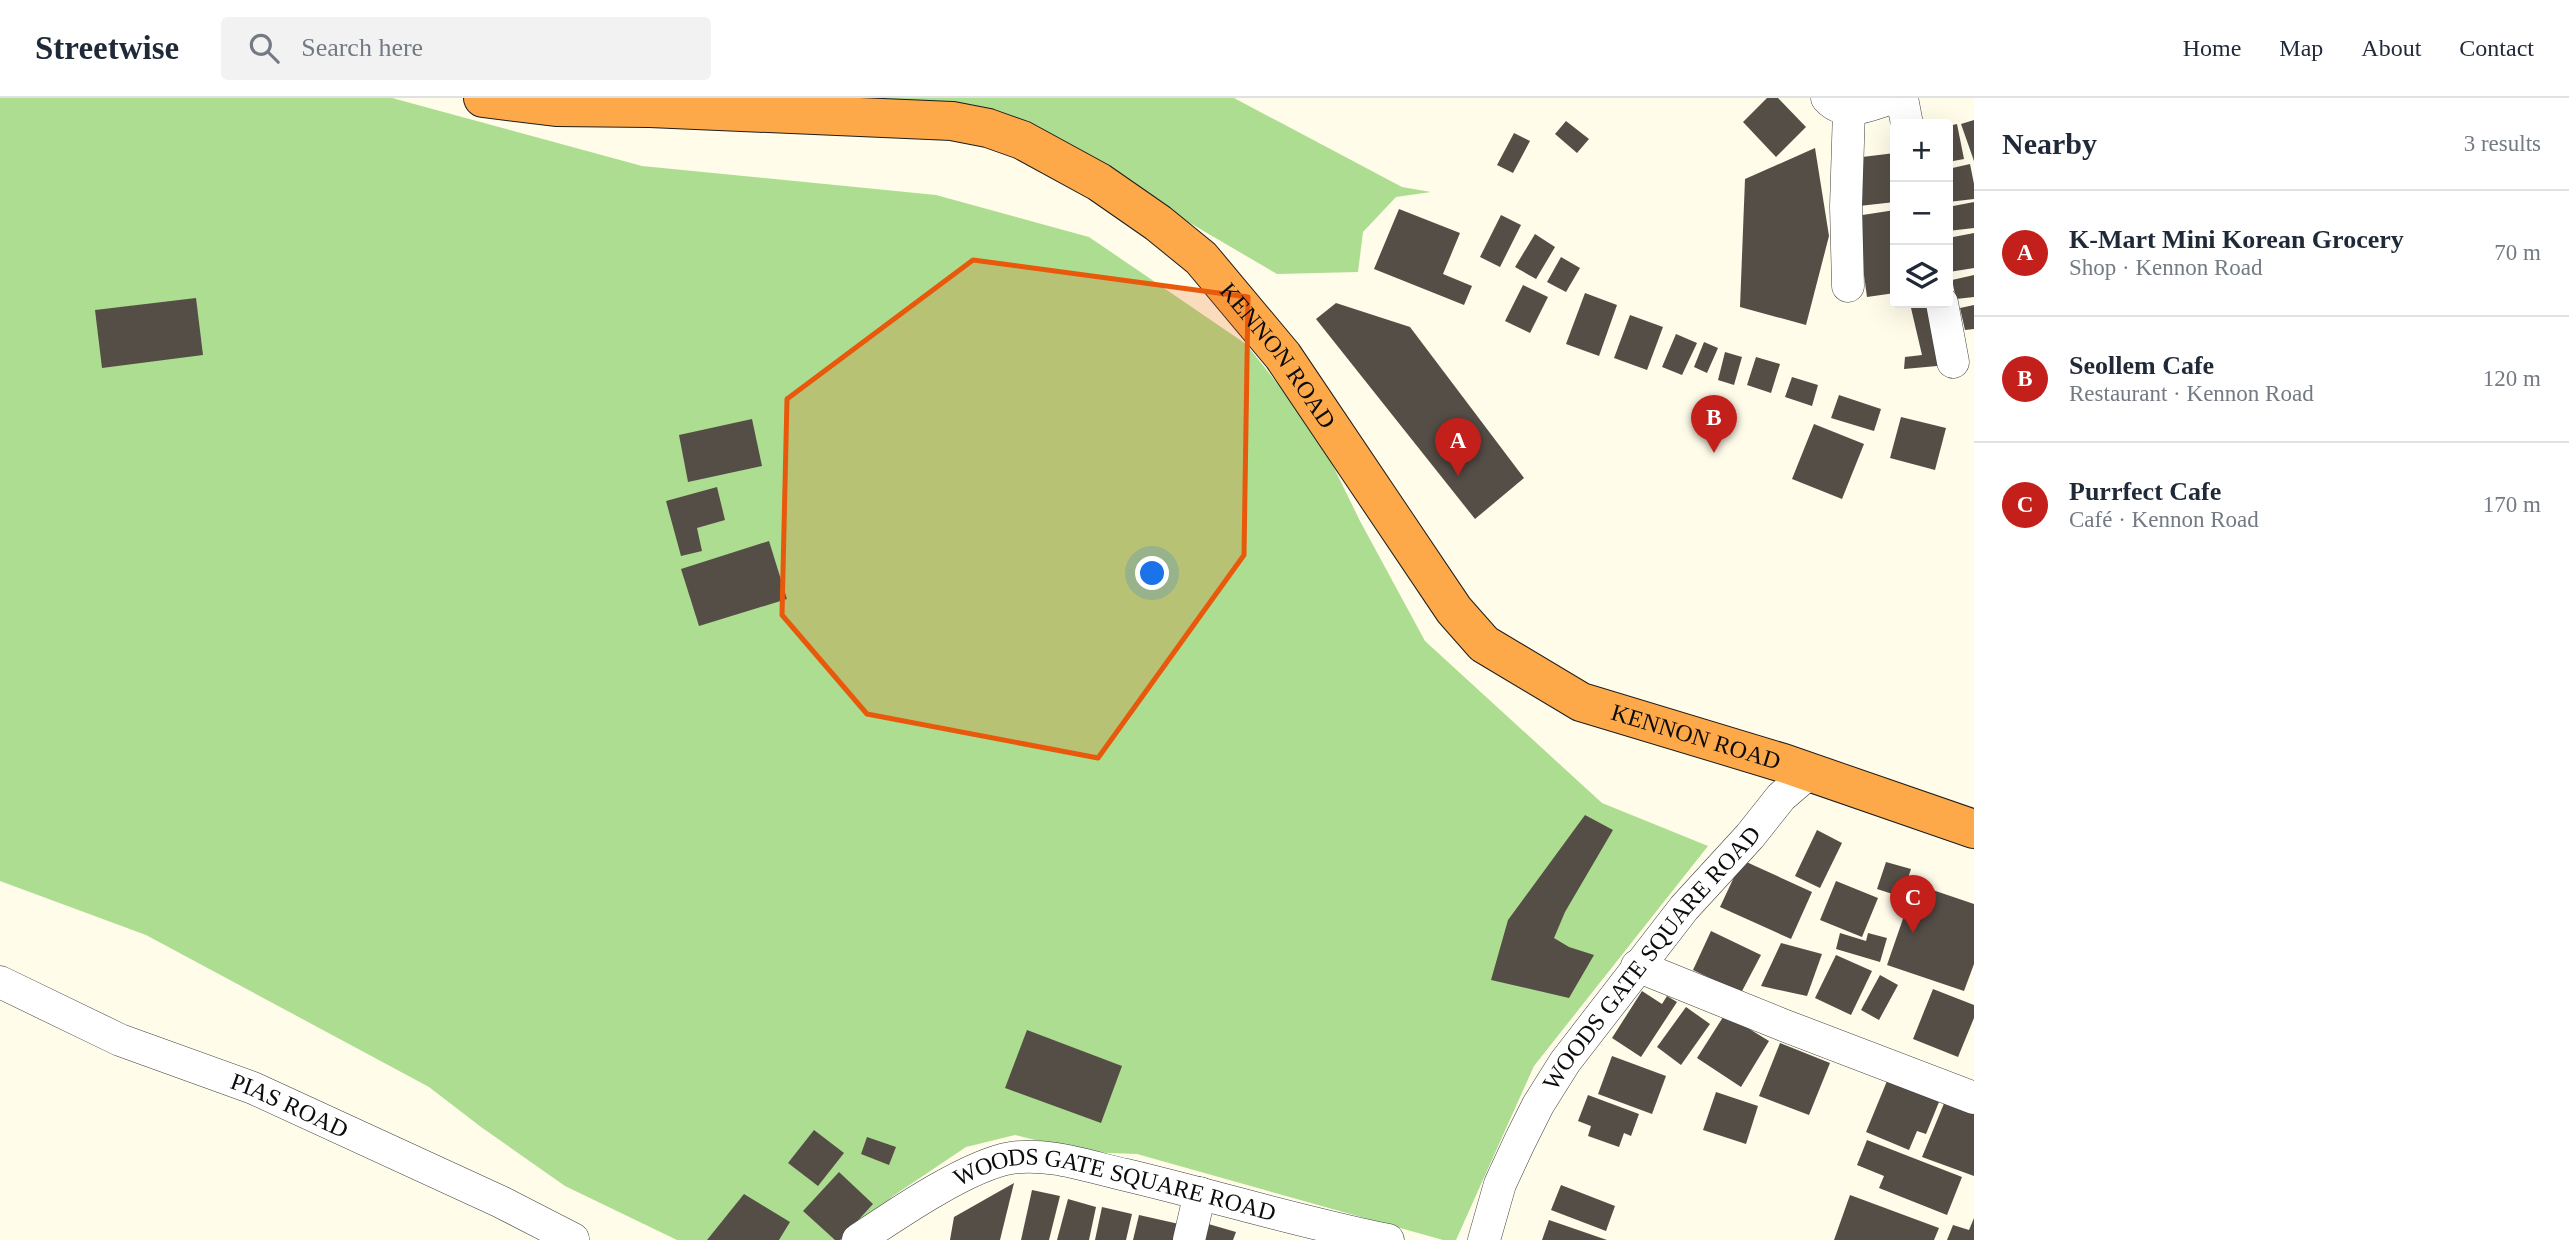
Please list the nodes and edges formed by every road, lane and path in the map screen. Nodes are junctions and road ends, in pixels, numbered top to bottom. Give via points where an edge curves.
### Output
1 (483, 98) edge
2 (1891, 98) edge
3 (1902, 98) edge
4 (623, 104) edge
5 (1838, 104) edge
6 (1906, 119) edge
7 (1848, 286) dead end
8 (1943, 308) edge
9 (1954, 362) dead end
10 (1791, 777) junction
11 (1974, 829) edge
12 (1637, 966) junction
13 (0, 982) edge
14 (1974, 1098) edge
15 (1200, 1193) junction
16 (1332, 1235) edge
17 (573, 1239) edge
18 (858, 1240) edge
19 (1189, 1240) edge
20 (1388, 1240) edge
21 (1484, 1240) edge

1 - 4 highway, KENNON ROAD via 556,107
2 - 5 street
3 - 6 street
4 - 10 highway, KENNON ROAD via 952,121 1022,140 1088,176 1201,258 1237,298 1283,356 1454,610 1484,644 1581,702
5 - 7 street
8 - 9 street
10 - 11 highway, KENNON ROAD
10 - 12 street, WOODS GATE SQUARE ROAD via 1750,836
12 - 14 street
12 - 21 street, WOODS GATE SQUARE ROAD via 1564,1062 1538,1105 1500,1184
13 - 17 street, PIAS ROAD via 120,1040 253,1088
15 - 16 street, WOODS GATE SQUARE ROAD
15 - 18 street, WOODS GATE SQUARE ROAD via 1050,1158 1013,1158 965,1175
15 - 19 street
16 - 20 street, WOODS GATE SQUARE ROAD

